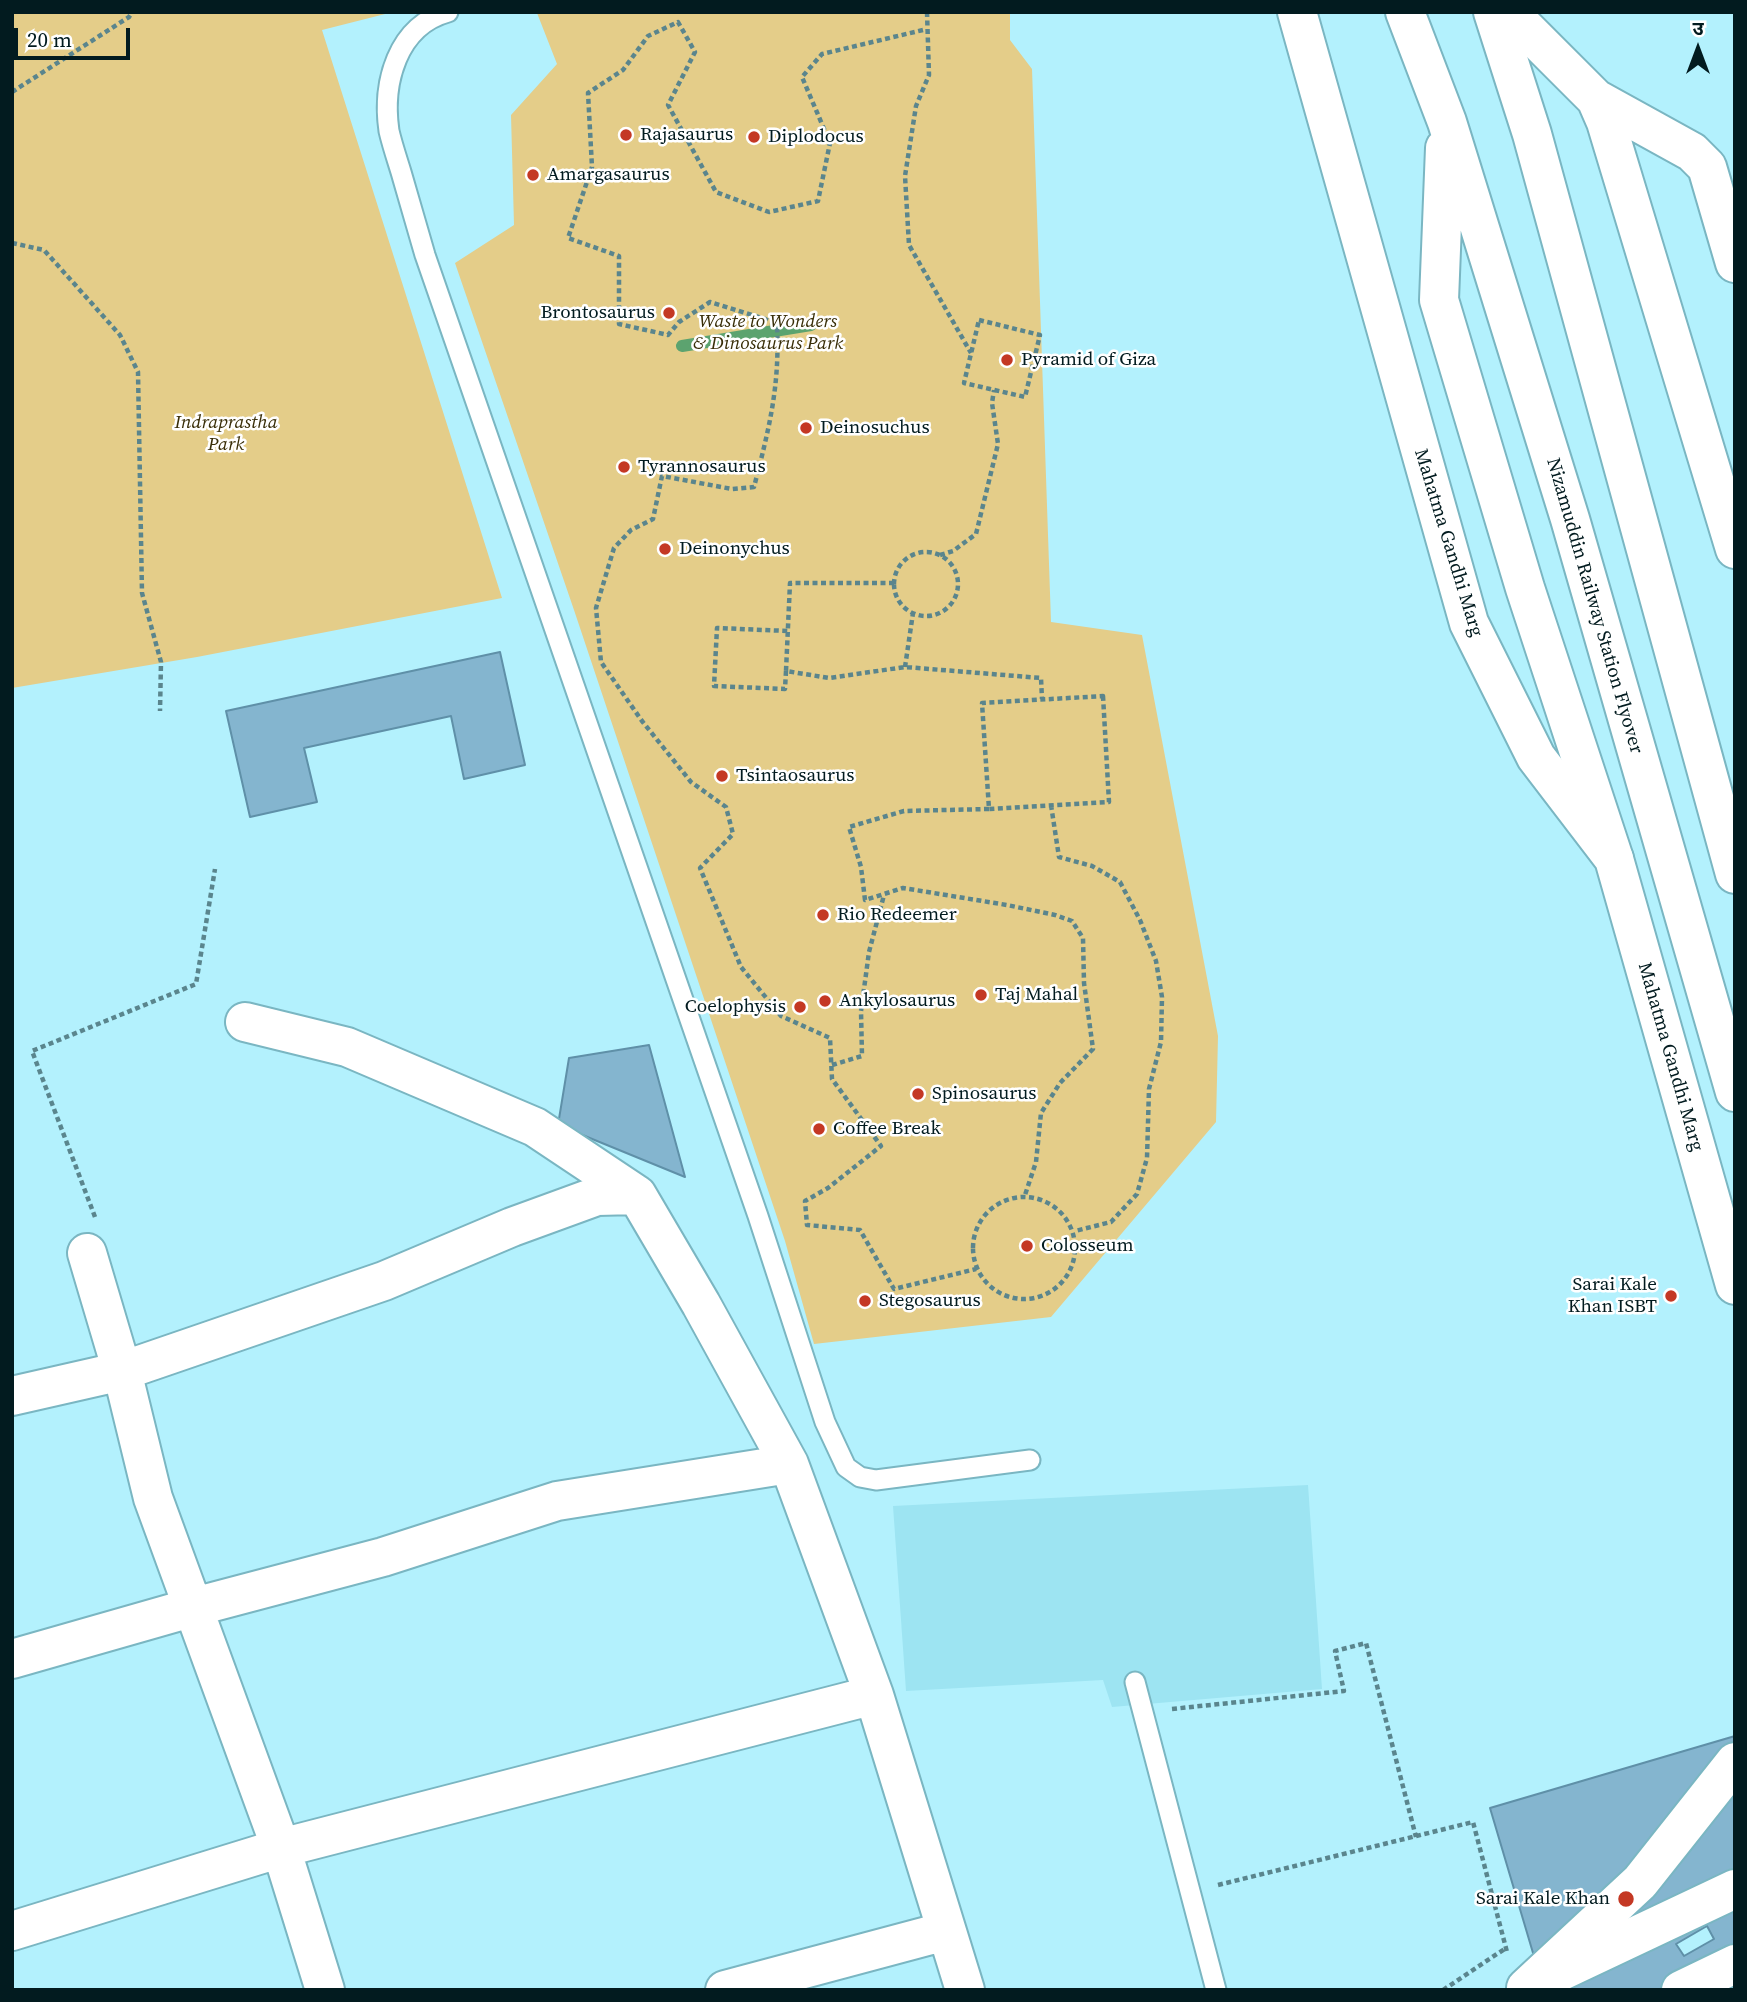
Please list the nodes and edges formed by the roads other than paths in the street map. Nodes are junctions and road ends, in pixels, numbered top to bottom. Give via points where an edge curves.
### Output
1 (448, 12) edge
2 (1297, 12) edge
3 (1405, 12) edge
4 (1493, 12) edge
5 (1509, 12) edge
6 (1596, 99) junction
7 (1447, 122) junction
8 (1735, 263) edge
9 (1735, 549) edge
10 (1614, 859) junction
11 (1735, 874) edge
12 (245, 1022) dead end
13 (1735, 1092) edge
14 (637, 1195) junction
15 (87, 1253) road end
16 (1735, 1285) edge
17 (122, 1371) junction
18 (12, 1396) edge
19 (1030, 1460) dead end
20 (789, 1464) junction
21 (194, 1607) junction
22 (12, 1659) edge
23 (1135, 1682) dead end
24 (874, 1695) junction
25 (1735, 1762) edge
26 (281, 1848) junction
27 (1735, 1889) edge
28 (12, 1931) edge
29 (946, 1931) junction
30 (1735, 1964) edge
31 (1519, 1978) edge
32 (325, 1990) edge
33 (725, 1990) edge
34 (965, 1990) edge
35 (1216, 1990) edge
36 (1681, 1990) edge

1 - 19 lane via 420,26 401,46 391,75 390,132 425,255 825,1422 846,1467 860,1477 899,1478
2 - 10 main road, Mahatma Gandhi Marg via 1469,623 1535,757
3 - 7 main road, Nizamuddin Railway Station Flyover
4 - 11 main road via 1532,134
5 - 6 main road
6 - 8 main road via 1692,152 1706,167
6 - 9 main road
7 - 10 main road via 1439,300 1525,588
7 - 13 main road, Nizamuddin Railway Station Flyover via 1570,519
10 - 16 main road, Mahatma Gandhi Marg
12 - 14 main road via 347,1047 535,1127
14 - 17 main road via 597,1195 384,1282
14 - 20 main road
15 - 17 main road
17 - 18 main road
17 - 21 main road via 153,1498
20 - 21 main road via 557,1502 383,1557
20 - 24 main road
21 - 22 main road
21 - 26 main road
23 - 35 lane
24 - 26 main road
24 - 29 main road
25 - 31 main road via 1640,1882
26 - 28 main road
26 - 32 main road
27 - 31 main road
29 - 33 main road
29 - 34 main road
30 - 36 main road

